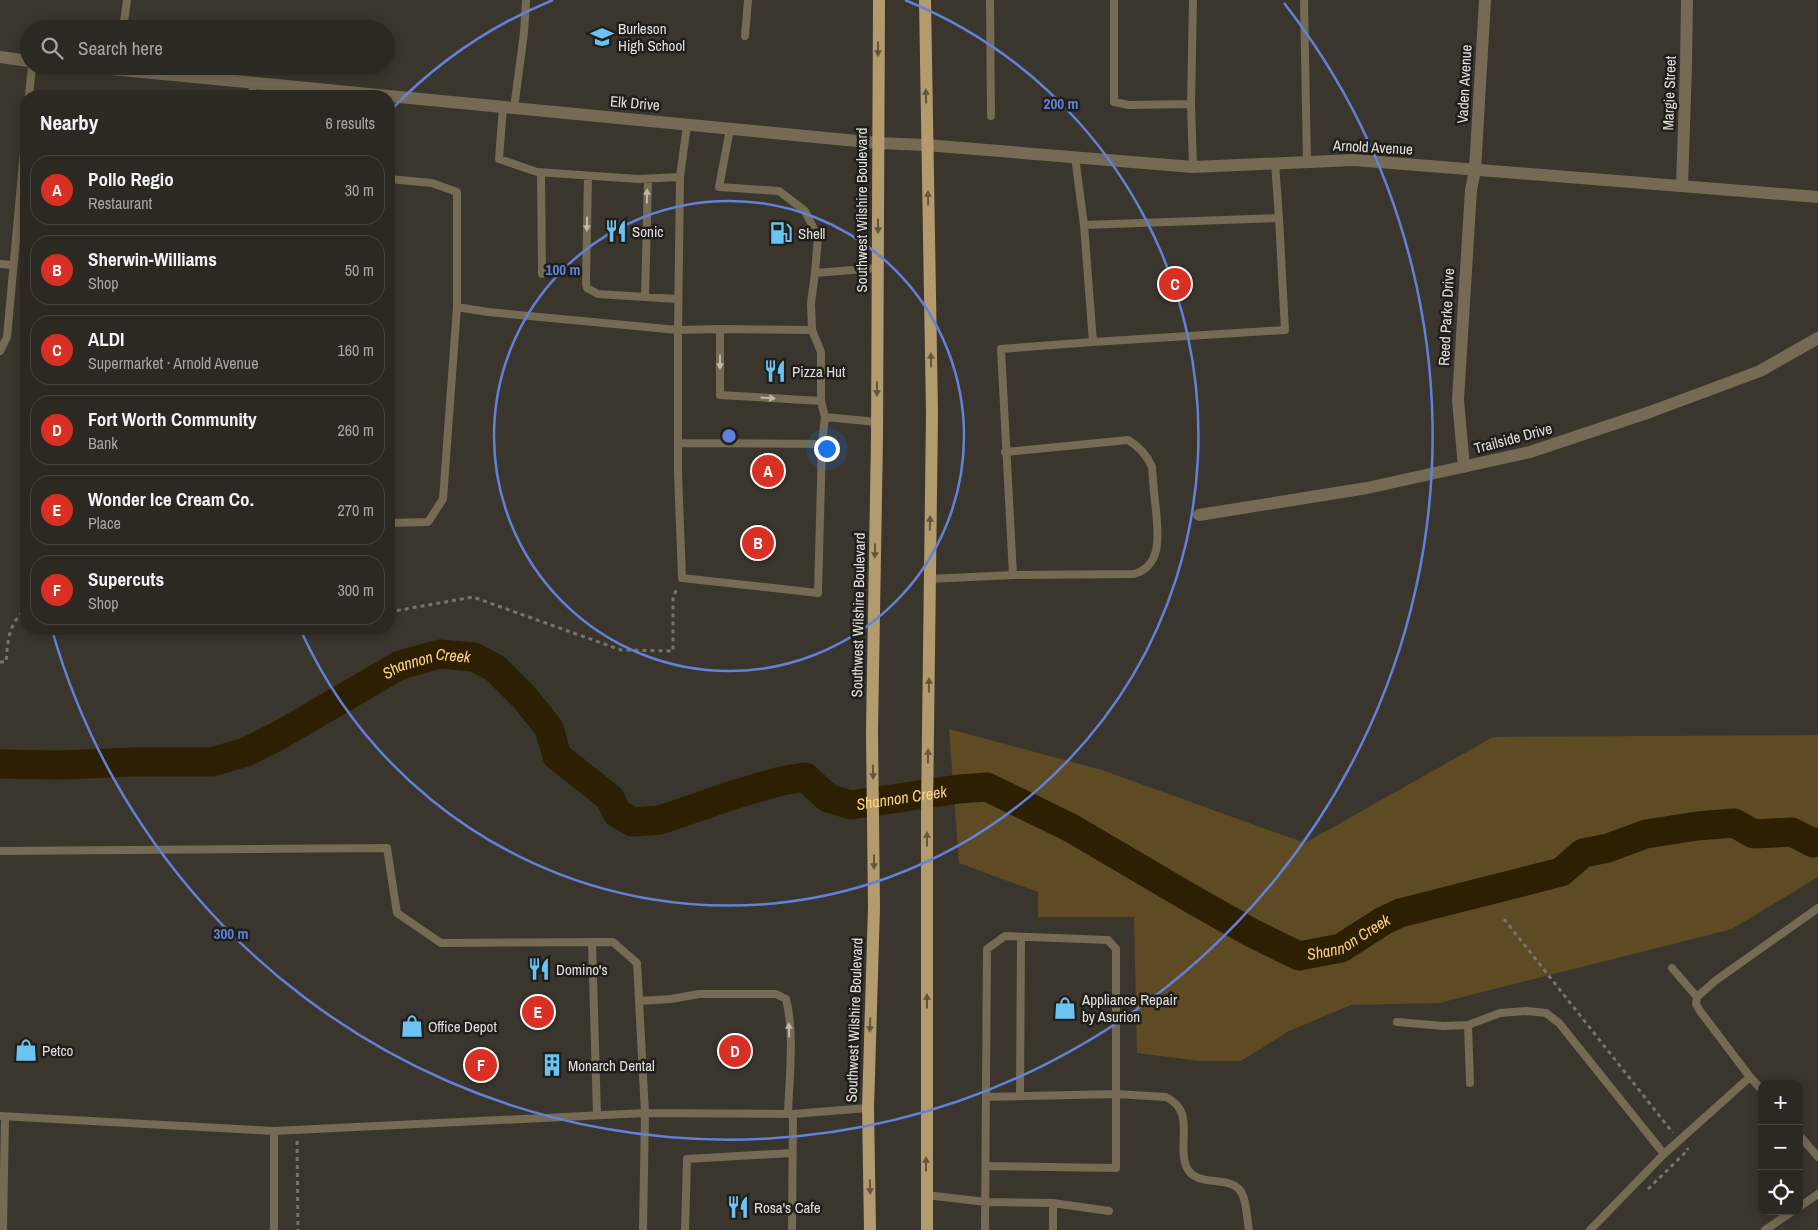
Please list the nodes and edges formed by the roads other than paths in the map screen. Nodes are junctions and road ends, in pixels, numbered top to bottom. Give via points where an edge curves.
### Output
1 (127, 0) edge
2 (526, 0) edge
3 (748, 0) edge
4 (879, 0) edge
5 (925, 0) edge
6 (990, 0) edge
7 (1114, 0) edge
8 (1193, 0) edge
9 (1304, 0) edge
10 (1485, 0) edge
11 (1686, 0) edge
12 (125, 20) edge
13 (745, 36) dead end
14 (0, 57) edge
15 (20, 59) edge
16 (31, 75) edge
17 (161, 75) edge
18 (30, 90) edge
19 (252, 90) edge
20 (395, 97) edge
21 (1192, 104) junction
22 (509, 108) junction
23 (991, 116) dead end
24 (687, 125) junction
25 (730, 128) junction
26 (878, 143) junction
27 (926, 144) junction
28 (1075, 158) junction
29 (1307, 161) junction
30 (1276, 163) junction
31 (1193, 167) junction
32 (1475, 170) junction
33 (541, 172) junction
34 (588, 176) junction
35 (680, 177) junction
36 (648, 178) junction
37 (395, 180) edge
38 (1682, 186) junction
39 (20, 198) edge
40 (1818, 198) edge
41 (1279, 218) junction
42 (1084, 225) junction
43 (0, 264) edge
44 (14, 265) junction
45 (878, 268) junction
46 (815, 273) junction
47 (542, 274) dead end
48 (645, 297) junction
49 (677, 299) junction
50 (458, 307) junction
51 (720, 329) junction
52 (678, 330) junction
53 (812, 330) junction
54 (1818, 338) edge
55 (1093, 342) junction
56 (0, 351) edge
57 (821, 401) junction
58 (825, 417) junction
59 (877, 422) junction
60 (678, 443) junction
61 (822, 444) junction
62 (1005, 452) junction
63 (1464, 467) junction
64 (1199, 515) dead end
65 (395, 523) edge
66 (1013, 575) junction
67 (930, 580) junction
68 (0, 851) edge
69 (1818, 908) edge
70 (1021, 937) junction
71 (592, 942) junction
72 (1672, 968) dead end
73 (1697, 997) junction
74 (639, 1001) junction
75 (1397, 1022) dead end
76 (1468, 1025) junction
77 (1750, 1077) junction
78 (1470, 1083) dead end
79 (1758, 1086) edge
80 (1116, 1094) junction
81 (986, 1096) junction
82 (1020, 1096) junction
83 (868, 1108) junction
84 (645, 1113) junction
85 (790, 1114) junction
86 (597, 1115) junction
87 (2, 1116) edge
88 (274, 1131) junction
89 (1803, 1140) edge
90 (792, 1154) junction
91 (1664, 1154) junction
92 (1818, 1157) edge
93 (986, 1166) junction
94 (1818, 1194) edge
95 (926, 1195) junction
96 (986, 1202) junction
97 (1053, 1203) junction
98 (1803, 1204) edge
99 (1109, 1211) dead end
100 (1787, 1215) edge
101 (3, 1230) edge
102 (274, 1230) edge
103 (642, 1230) edge
104 (684, 1230) edge
105 (792, 1230) edge
106 (870, 1230) edge
107 (927, 1230) edge
108 (985, 1230) edge
109 (1053, 1230) edge
110 (1249, 1230) edge
111 (1590, 1230) edge
112 (1765, 1230) edge

1 - 12 lane
2 - 22 lane via 524,32
3 - 13 lane
4 -> 26 main road, Southwest Wilshire Boulevard
27 -> 5 main road
6 - 23 lane
7 - 21 lane via 1114,102 1129,105
8 - 21 lane
9 - 29 lane
10 - 32 street, Vaden Avenue
11 - 38 street, Margie Street
14 - 15 street
16 - 18 lane
17 - 19 street, Elk Drive
20 - 22 street, Elk Drive
21 - 31 lane
22 - 24 street, Elk Drive
22 - 33 lane via 499,159
24 - 25 street, Elk Drive
24 - 35 lane
25 - 26 street, Elk Drive
25 - 46 lane via 719,187 779,190 805,211 818,237
26 - 27 street, Elk Drive
26 -> 45 main road, Southwest Wilshire Boulevard
27 - 28 street, Arnold Avenue
67 -> 27 main road via 932,413
28 - 31 street, Arnold Avenue
28 - 42 lane
29 - 30 street, Arnold Avenue
29 - 32 street, Arnold Avenue via 1354,160
30 - 31 street, Arnold Avenue
30 - 41 lane
32 - 38 street, Arnold Avenue
32 - 63 street, Reed Parke Drive via 1471,190 1458,400
33 - 34 lane
33 - 47 lane
34 - 36 lane
34 -> 48 lane via 587,288 598,294
35 - 36 lane
35 - 49 lane
48 -> 36 lane
37 - 50 lane via 432,183 457,192
38 - 40 street, Arnold Avenue
39 - 44 lane
41 - 42 lane
41 - 55 lane via 1286,330
42 - 55 lane
43 - 44 lane
44 - 56 lane via 7,337
45 - 46 lane
45 -> 59 main road, Southwest Wilshire Boulevard
46 - 53 lane
48 - 49 lane
49 - 52 lane
50 - 52 lane
50 - 65 lane via 443,500 428,522
51 - 52 lane
51 - 53 lane
51 -> 57 lane via 720,395
52 - 60 lane
53 - 57 lane via 821,352
54 - 63 street, Trailside Drive via 1760,371 1659,409 1530,452
55 - 62 lane via 1001,349
57 - 58 lane
58 - 59 lane
58 - 61 lane
59 -> 83 main road, Southwest Wilshire Boulevard via 872,731 874,907
60 - 61 lane
60 - 61 lane via 682,578 818,593
62 - 66 lane
62 - 66 lane via 1128,440 1135,444 1148,457 1152,467 1158,541 1151,562 1134,574
63 - 64 street, Trailside Drive via 1367,488
66 - 67 lane
95 -> 67 main road
68 - 71 lane via 387,848 396,913 441,943
69 - 73 lane
70 - 80 lane via 1108,940 1116,949
70 - 81 lane via 1005,936 987,949
70 - 82 lane
71 - 74 lane via 612,942 637,963
71 - 86 lane
72 - 73 lane
73 - 77 lane via 1700,1011
74 - 84 lane
85 -> 74 lane via 789,1011 786,999 776,994 699,994
75 - 76 lane
76 - 78 lane
76 - 91 lane via 1500,1013 1546,1013 1559,1023
77 - 79 lane
77 - 91 lane
80 - 82 lane
80 - 93 lane via 1116,1168
80 - 110 lane via 1166,1097 1178,1105 1184,1124 1186,1167 1198,1179 1238,1188 1243,1195
81 - 82 lane
81 - 93 lane
83 - 85 lane
83 -> 106 main road, Southwest Wilshire Boulevard
84 - 85 lane
84 - 86 lane
84 - 103 lane
85 - 90 lane
86 - 88 lane
87 - 88 lane
87 - 101 lane
88 - 102 lane
89 - 92 lane
90 - 104 lane via 686,1159
90 - 105 lane
91 - 111 lane
93 - 96 lane
94 - 98 lane
95 - 96 lane
95 - 107 main road
96 - 97 lane
96 - 108 lane
97 - 99 lane
97 - 109 lane
100 - 112 lane

